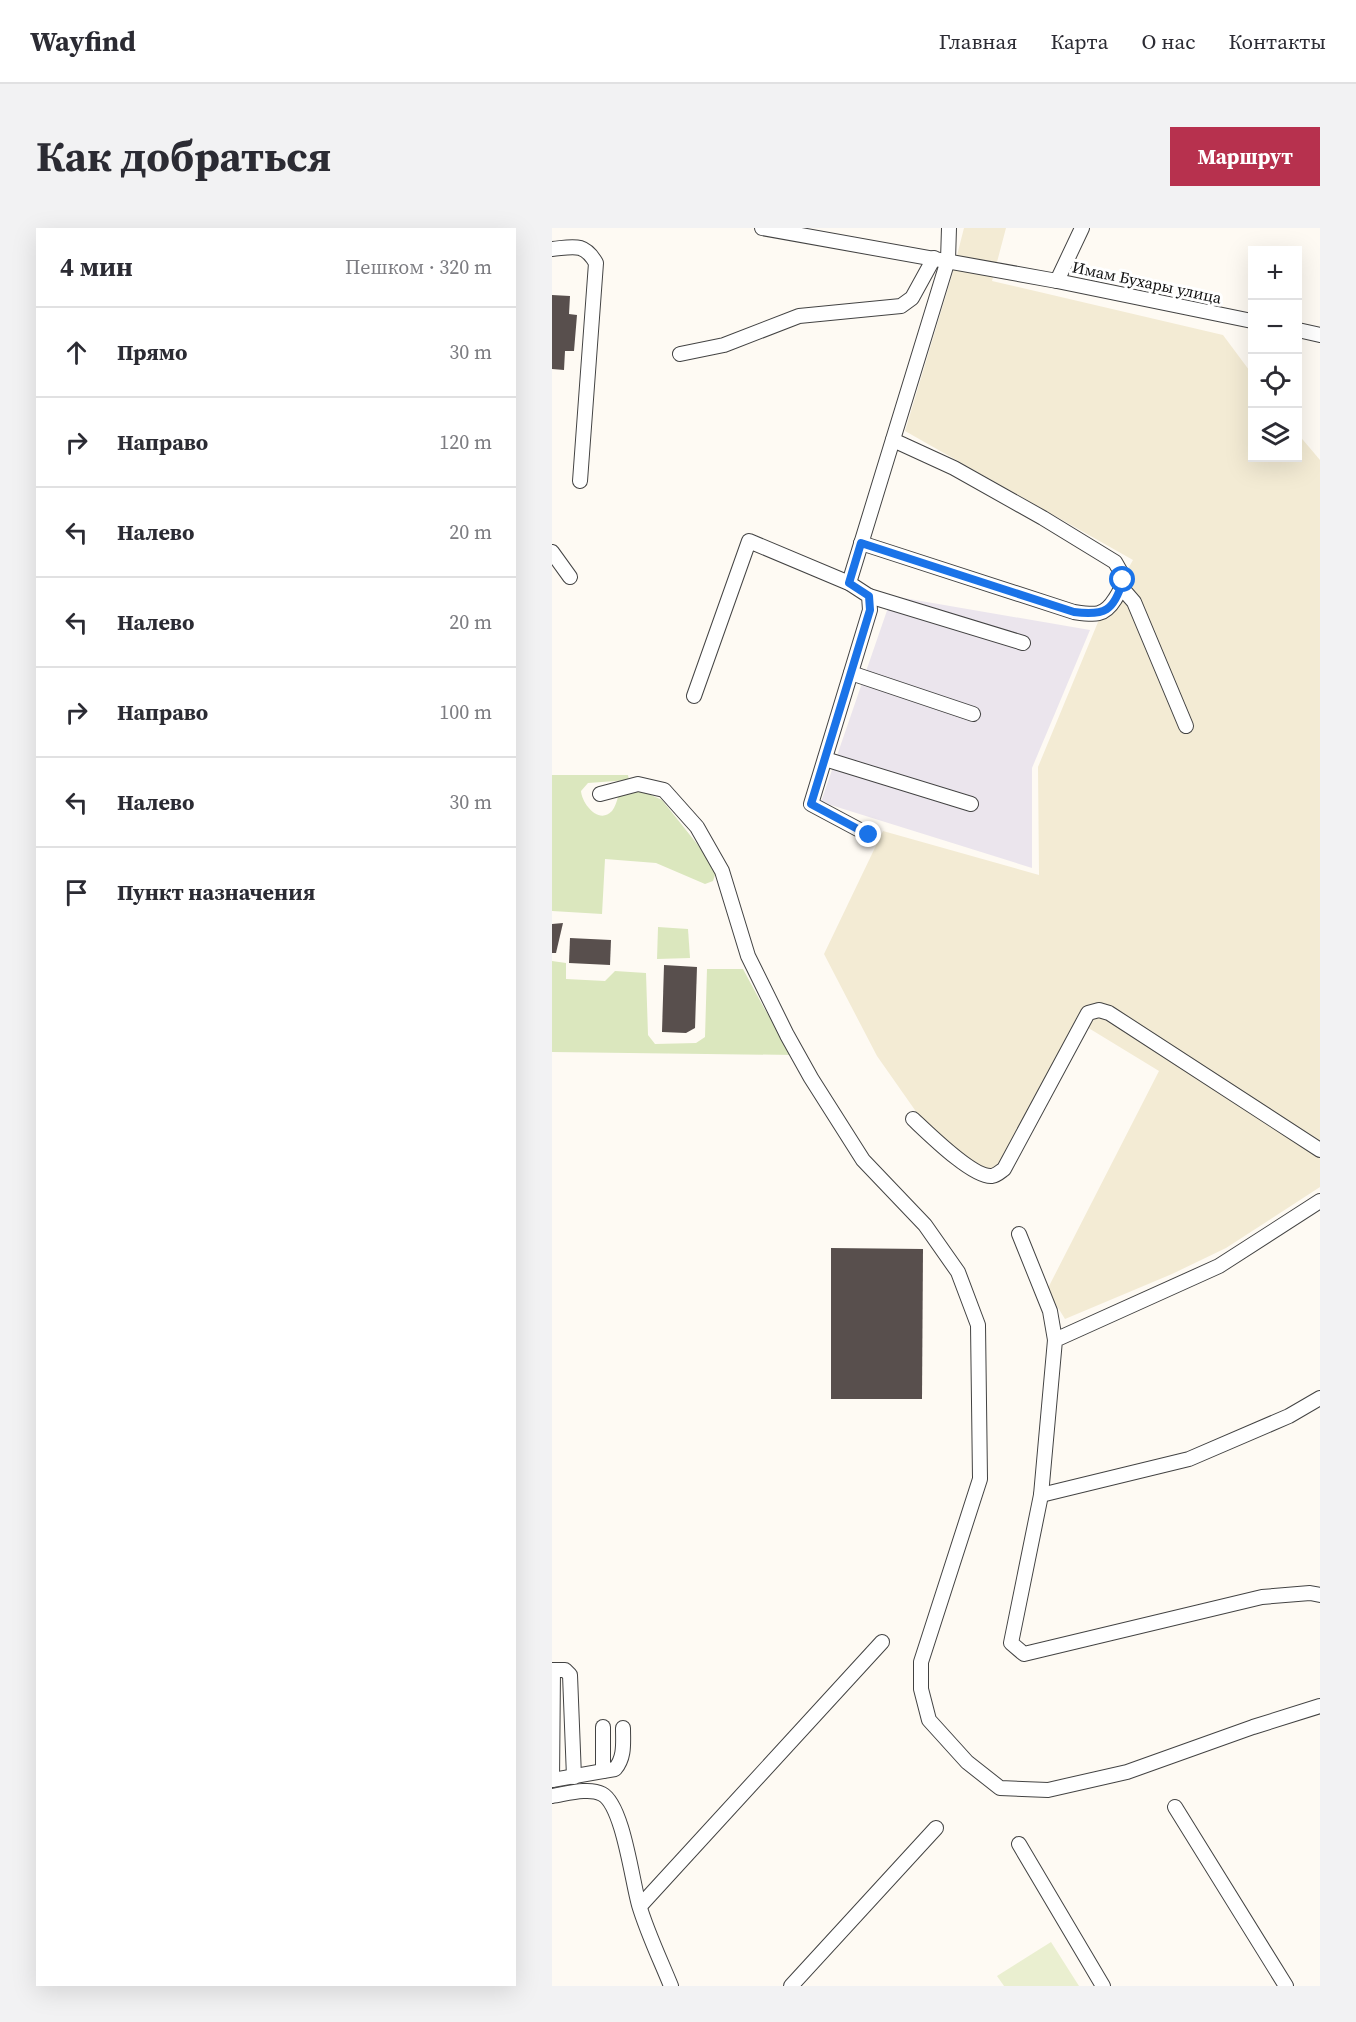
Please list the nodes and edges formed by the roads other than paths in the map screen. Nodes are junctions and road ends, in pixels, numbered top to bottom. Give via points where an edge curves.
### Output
1 (762, 228) edge
2 (949, 228) edge
3 (1082, 228) edge
4 (552, 249) edge
5 (941, 259) junction
6 (1057, 281) junction
7 (1248, 320) edge
8 (1302, 331) edge
9 (1320, 335) edge
10 (680, 354) dead end
11 (893, 440) junction
12 (580, 481) dead end
13 (861, 543) junction
14 (554, 557) edge
15 (570, 577) dead end
16 (849, 583) junction
17 (1121, 587) junction
18 (869, 596) junction
19 (1023, 643) dead end
20 (851, 673) junction
21 (694, 696) dead end
22 (973, 714) dead end
23 (1186, 726) dead end
24 (825, 759) junction
25 (600, 794) dead end
26 (971, 804) dead end
27 (869, 835) dead end
28 (913, 1119) dead end
29 (1320, 1150) edge
30 (1320, 1201) edge
31 (1019, 1234) dead end
32 (1054, 1341) junction
33 (1320, 1398) edge
34 (1041, 1495) junction
35 (1320, 1595) edge
36 (882, 1642) dead end
37 (552, 1670) edge
38 (1320, 1706) edge
39 (603, 1727) dead end
40 (623, 1728) dead end
41 (603, 1772) junction
42 (574, 1777) junction
43 (552, 1780) edge
44 (552, 1796) edge
45 (1175, 1807) dead end
46 (936, 1828) dead end
47 (1019, 1844) dead end
48 (640, 1906) junction
49 (670, 1986) edge
50 (790, 1986) edge
51 (1103, 1986) edge
52 (1286, 1986) edge

1 - 5 street
2 - 5 street
3 - 6 street, Имам Бухары улица
4 - 12 street via 578,247 589,252 596,263
5 - 6 street
5 - 10 street via 912,298 901,306 799,316 724,345
5 - 11 street
6 - 7 street, Имам Бухары улица
8 - 9 street
11 - 13 street
11 - 17 street via 954,468 1115,562 1123,576
13 - 16 street
13 - 17 street via 1074,612 1093,615 1107,610
14 - 15 street
16 - 18 street
16 - 21 street via 749,541
17 - 23 street via 1134,602
18 - 19 street
18 - 20 street via 870,610
20 - 22 street
20 - 24 street
24 - 26 street
24 - 27 street via 811,804
25 - 38 street via 638,784 664,790 697,827 722,871 748,956 811,1078 863,1160 926,1225 958,1272 978,1325 980,1479 921,1662 921,1689 929,1720 967,1762 1000,1788 1048,1790 1127,1772
28 - 29 street via 978,1173 996,1175 1004,1169 1088,1013 1099,1010
30 - 32 street via 1219,1266
31 - 32 street via 1050,1311
32 - 34 street
33 - 34 street via 1189,1460
34 - 35 street via 1011,1643 1024,1654 1262,1597
36 - 48 street
37 - 42 street via 565,1670 570,1675
37 - 43 street
39 - 41 street
40 - 41 street via 621,1762 615,1769
41 - 42 street
42 - 43 street
44 - 48 street via 592,1791 613,1804
45 - 52 street
46 - 50 street
47 - 51 street
48 - 49 street

